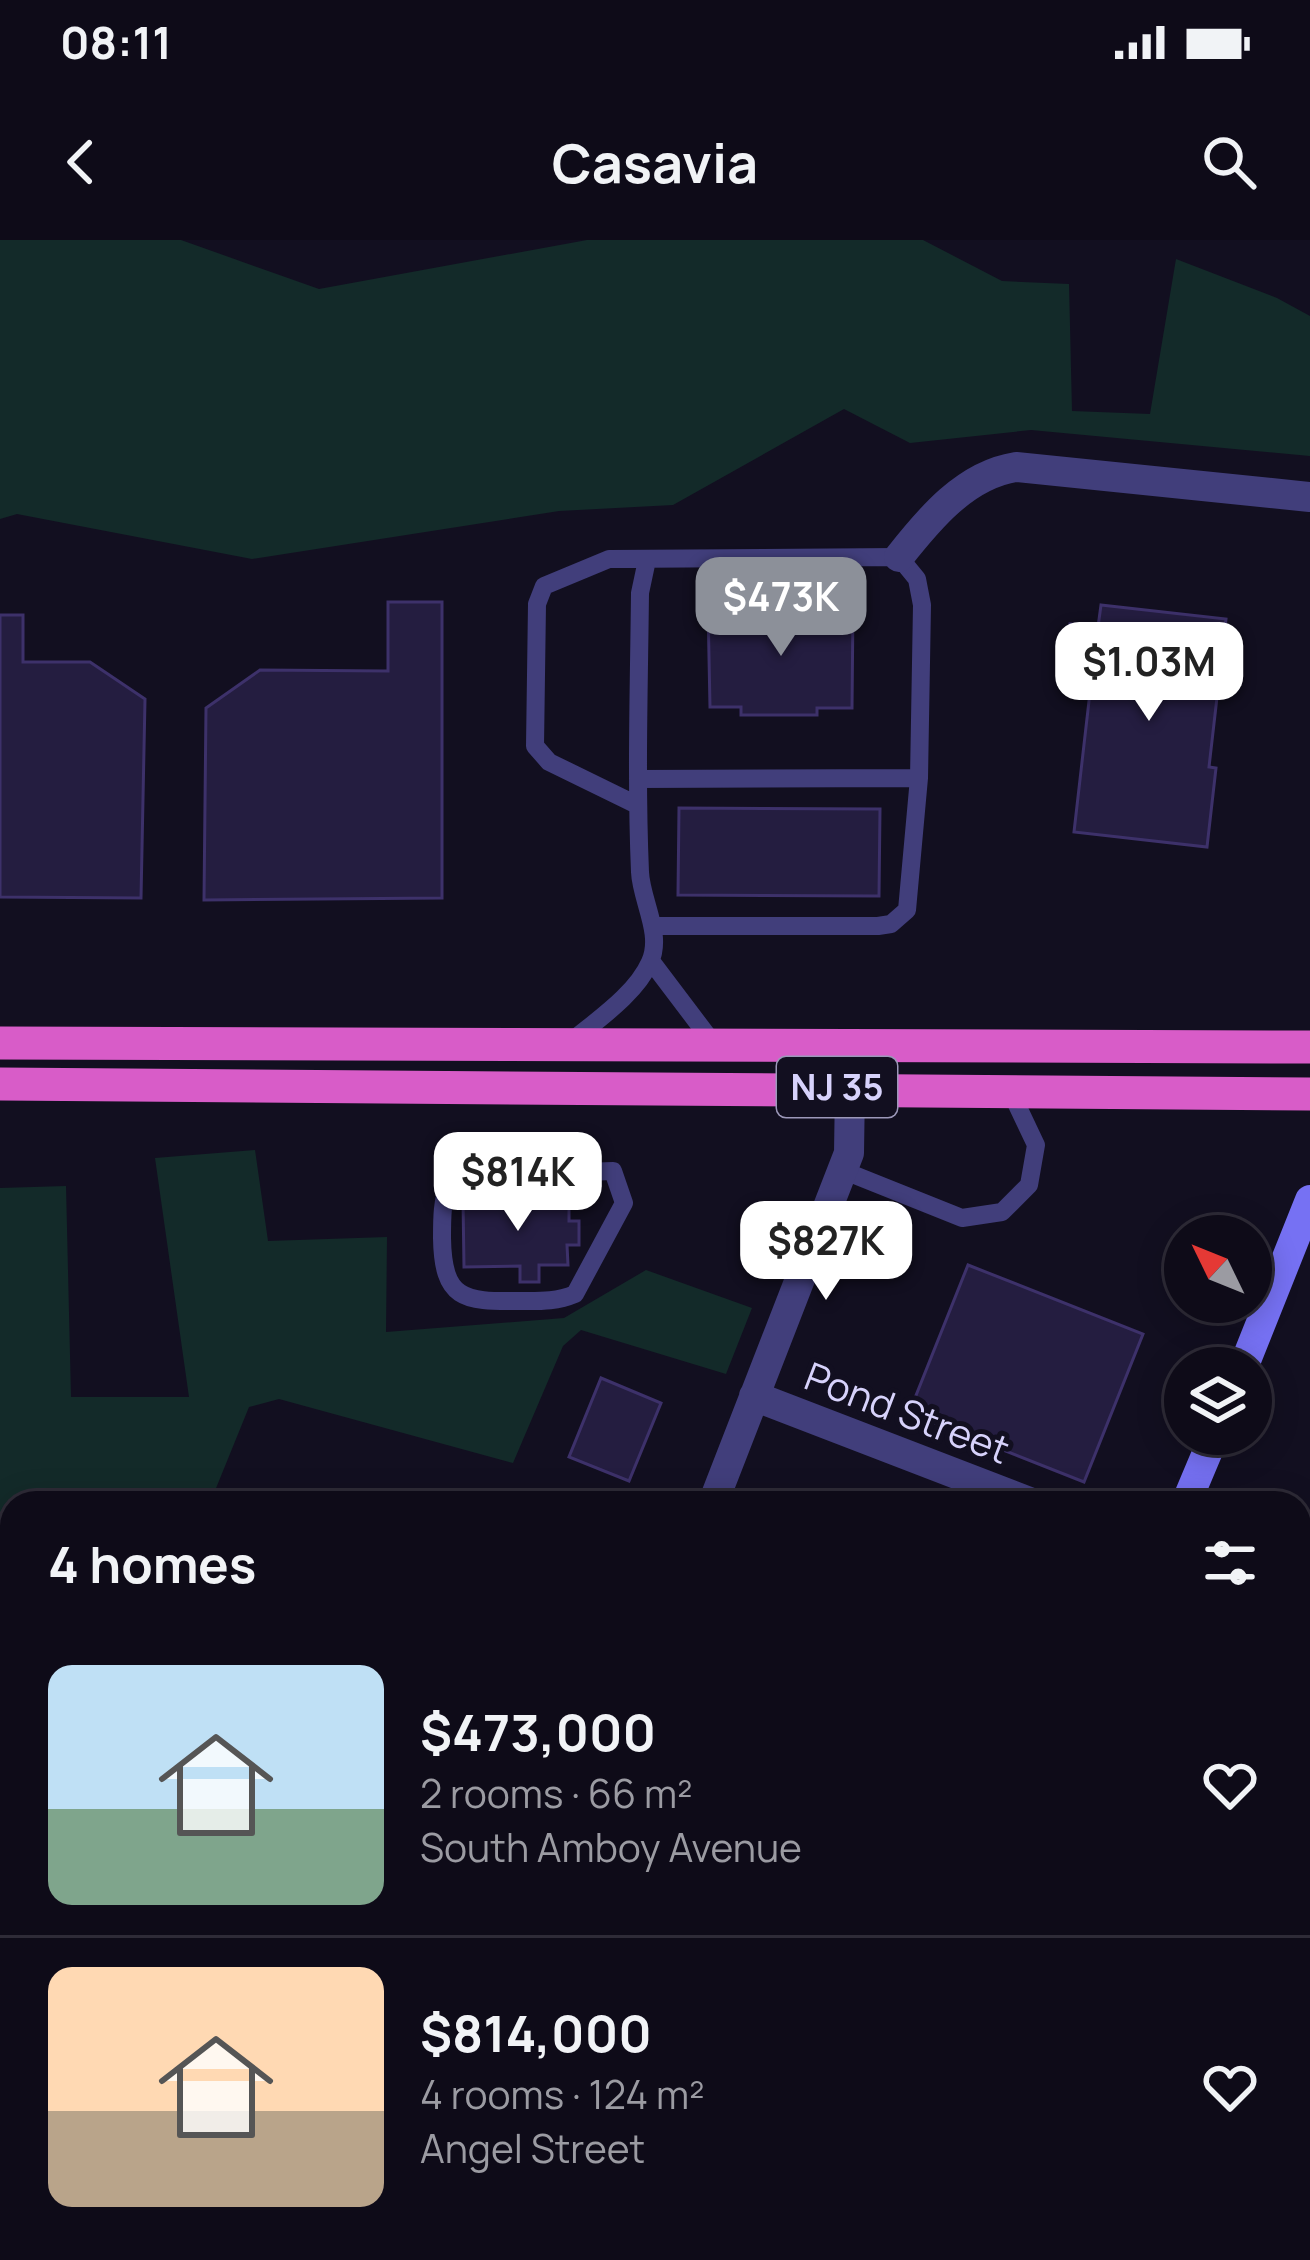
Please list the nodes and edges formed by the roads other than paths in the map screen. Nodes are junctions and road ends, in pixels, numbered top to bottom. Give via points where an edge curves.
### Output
1 (1310, 497) edge
2 (899, 557) junction
3 (646, 560) junction
4 (638, 778) junction
5 (919, 778) junction
6 (638, 805) junction
7 (653, 926) junction
8 (651, 961) junction
9 (570, 1042) junction
10 (712, 1042) junction
11 (0, 1043) edge
12 (1310, 1047) edge
13 (0, 1084) edge
14 (850, 1087) junction
15 (1009, 1088) junction
16 (1310, 1094) edge
17 (842, 1169) junction
18 (1310, 1200) edge
19 (624, 1203) joint
20 (1251, 1347) edge
21 (754, 1396) junction
22 (1206, 1455) edge
23 (718, 1491) edge
24 (1001, 1491) edge
25 (1191, 1491) edge

1 - 2 street via 1016,467 952,499
2 - 3 lane
2 - 5 lane via 921,592
3 - 4 lane
3 - 6 lane via 610,559 550,580 538,594 535,746 549,762
4 - 5 lane
4 - 6 lane
5 - 7 lane via 911,898 891,924
6 - 7 lane via 640,887
7 - 8 lane
8 - 9 lane
8 - 10 lane
9 - 10 highway, NJ 35
9 - 11 highway, NJ 35
10 - 12 highway, NJ 35
13 - 14 highway, NJ 35
14 - 15 highway, NJ 35
14 - 17 street
15 - 16 highway, NJ 35
15 - 17 lane via 1033,1136 1035,1163 1028,1185 1002,1212 962,1218
17 - 21 street
18 - 20 main road
19 - 19 lane via 589,1274 560,1300 471,1299 442,1274 441,1204 449,1182 613,1171
21 - 23 street
21 - 24 street, Pond Street
22 - 25 main road

